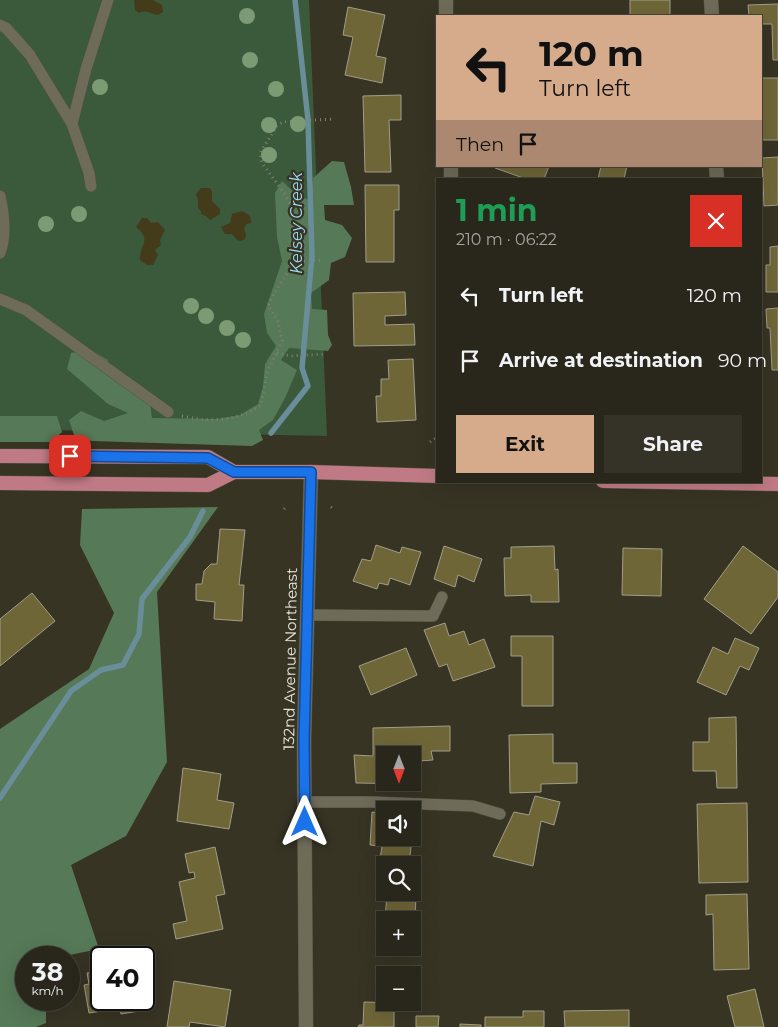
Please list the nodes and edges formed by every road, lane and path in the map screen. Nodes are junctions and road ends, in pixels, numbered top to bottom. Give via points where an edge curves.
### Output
1 (108, 0) edge
2 (446, 0) edge
3 (711, 0) edge
4 (446, 15) edge
5 (712, 15) edge
6 (0, 25) edge
7 (334, 119) dead end
8 (72, 124) junction
9 (91, 186) dead end
10 (0, 196) edge
11 (0, 253) edge
12 (323, 260) dead end
13 (296, 261) junction
14 (0, 299) edge
15 (277, 353) junction
16 (325, 354) dead end
17 (168, 412) joint
18 (436, 438) dead end
19 (430, 442) dead end
20 (0, 456) edge
21 (234, 472) junction
22 (311, 472) junction
23 (436, 476) edge
24 (0, 483) edge
25 (752, 483) edge
26 (778, 484) edge
27 (442, 597) dead end
28 (307, 615) junction
29 (305, 802) junction
30 (500, 814) dead end
31 (306, 1027) edge

1 - 8 lane
2 - 4 street
3 - 5 street
6 - 8 lane via 30,55
7 - 13 path via 283,122 260,153 262,163 291,206 290,249
8 - 9 lane
10 - 11 lane via 4,213 4,244
12 - 13 path
13 - 15 path via 268,306 278,321 281,333 282,341
14 - 17 lane via 26,310
15 - 16 path via 290,356
15 - 17 path via 267,372 260,405 253,411 224,420 188,418
18 - 19 path
20 - 21 main road via 208,458
21 - 22 main road
21 - 24 main road via 208,485
22 - 23 main road
22 - 28 street, 132nd Avenue Northeast
25 - 26 main road
27 - 28 lane via 433,616
28 - 29 street, 132nd Avenue Northeast
29 - 30 lane via 473,806
29 - 31 street, 132nd Avenue Northeast

